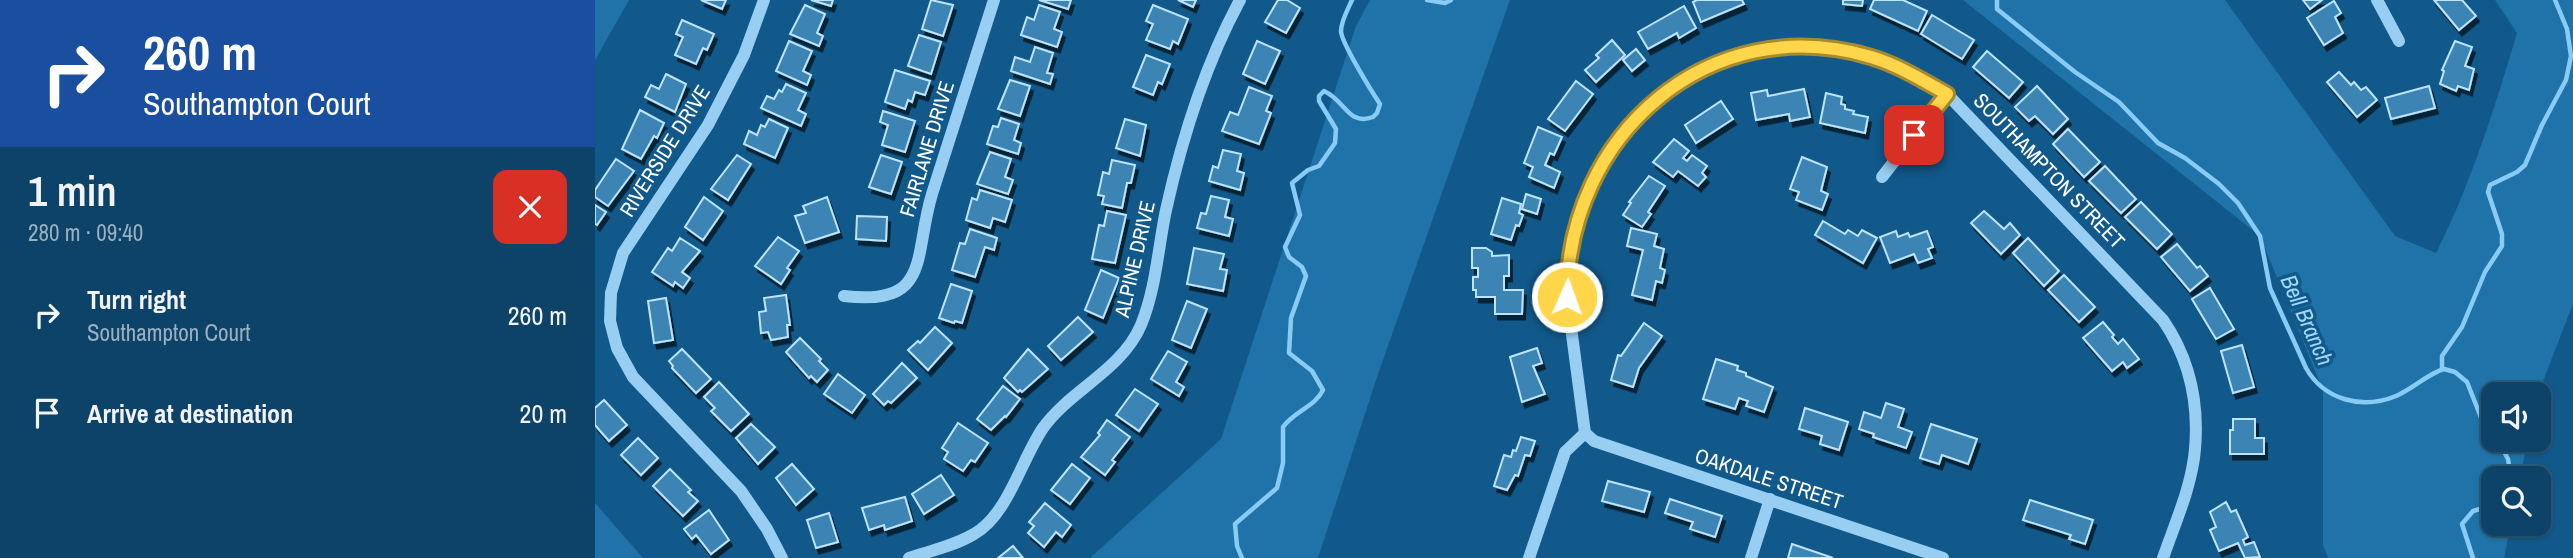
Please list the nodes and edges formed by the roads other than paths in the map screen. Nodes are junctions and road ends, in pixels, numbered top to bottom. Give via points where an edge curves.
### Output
1 (764, 0) edge
2 (994, 0) edge
3 (1240, 0) edge
4 (2377, 0) edge
5 (2399, 41) dead end
6 (1947, 94) junction
7 (1882, 177) dead end
8 (843, 296) dead end
9 (1585, 433) junction
10 (1770, 499) junction
11 (782, 558) edge
12 (909, 558) edge
13 (1529, 558) edge
14 (1751, 558) edge
15 (1944, 558) edge
16 (2163, 558) edge

1 - 11 street, RIVERSIDE DRIVE via 744,55 708,125 623,253 611,293 610,321 632,377 741,491
2 - 8 street, FAIRLANE DRIVE via 923,223 914,273 905,288 893,295
3 - 12 street, ALPINE DRIVE via 1188,126 1148,304 1135,337 1109,367 1048,421 987,524 964,539
4 - 5 street
6 - 7 street
6 - 9 street, SOUTHAMPTON STREET via 1871,57 1829,48 1785,48 1706,68 1672,86 1640,113 1615,141 1596,173 1570,252 1567,297
6 - 16 street, SOUTHAMPTON STREET via 2154,308 2179,348 2195,405 2195,449
9 - 10 street, OAKDALE STREET via 1594,441
9 - 13 street via 1565,452
10 - 14 street
10 - 15 street, OAKDALE STREET

